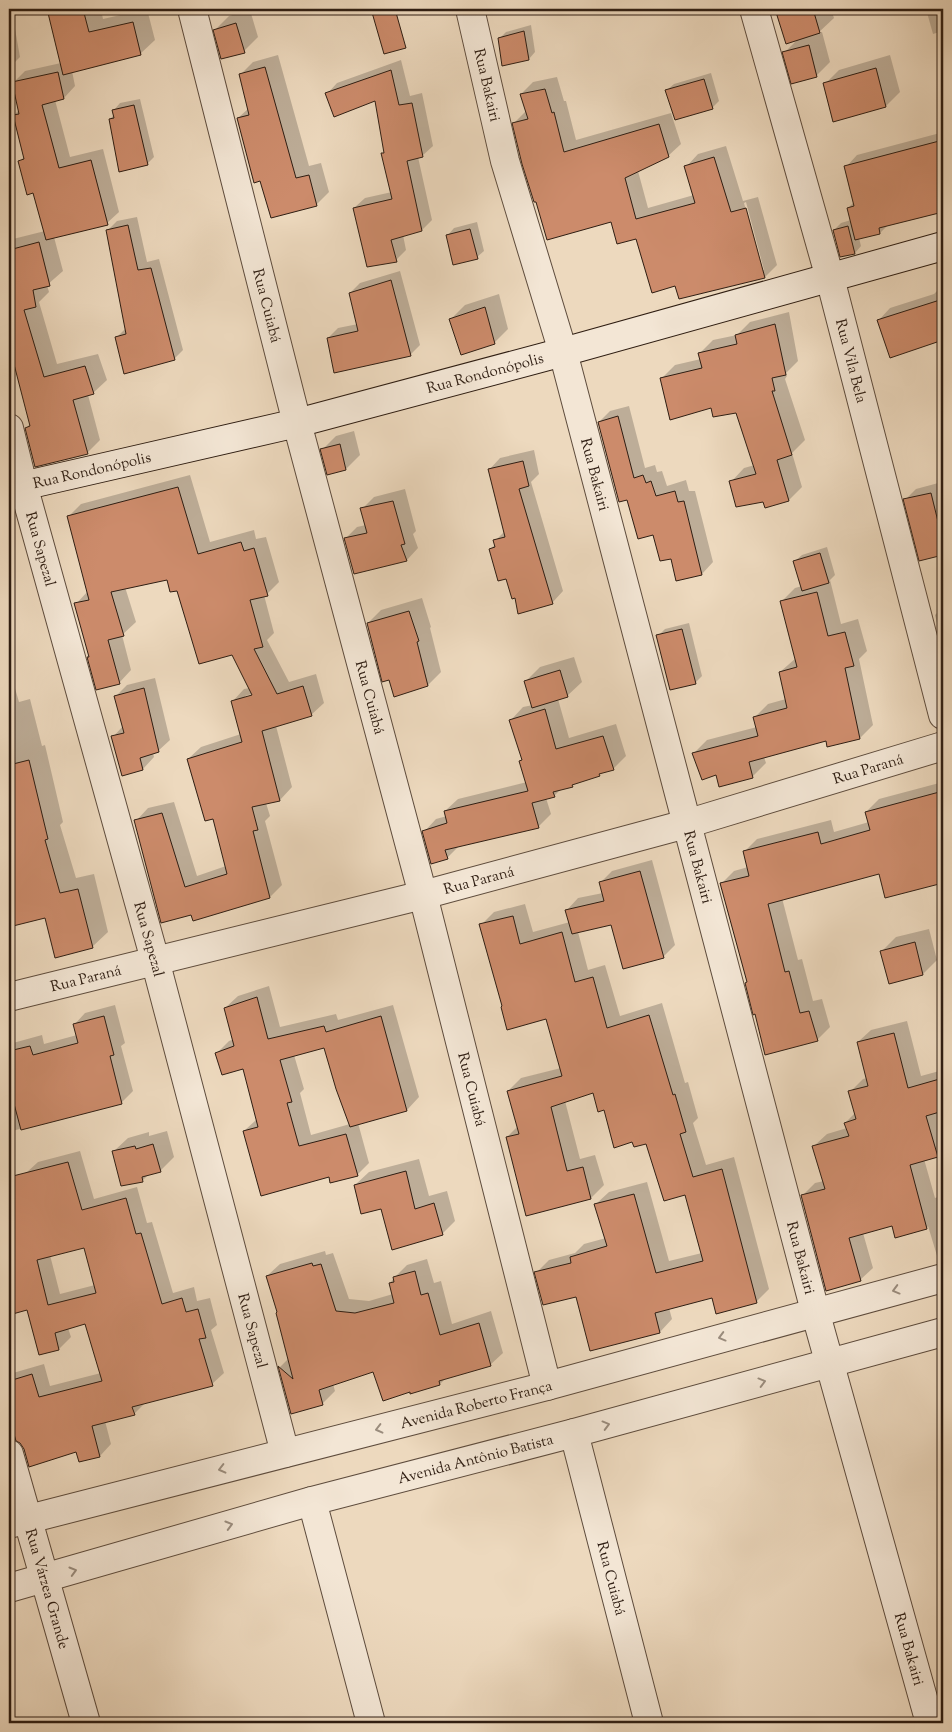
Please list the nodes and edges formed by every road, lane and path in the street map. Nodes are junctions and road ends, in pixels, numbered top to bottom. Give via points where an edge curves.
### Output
1 (192, 9) edge
2 (470, 9) edge
3 (754, 9) edge
4 (943, 246) edge
5 (830, 278) junction
6 (563, 352) junction
7 (297, 423) junction
8 (9, 428) edge
9 (16, 487) edge
10 (943, 714) edge
11 (943, 746) edge
12 (686, 824) junction
13 (423, 895) junction
14 (155, 960) junction
15 (9, 997) edge
16 (943, 1278) edge
17 (816, 1311) junction
18 (943, 1332) edge
19 (830, 1363) junction
20 (547, 1386) junction
21 (574, 1433) junction
22 (285, 1453) junction
23 (9, 1454) edge
24 (312, 1501) junction
25 (18, 1522) edge
26 (44, 1579) junction
27 (9, 1588) edge
28 (86, 1723) edge
29 (371, 1723) edge
30 (649, 1723) edge
31 (930, 1723) edge

1 - 7 street, Rua Cuiabá
2 - 6 street, Rua Bakairi via 505,161
3 - 5 street, Rua Vila Bela
4 - 5 street, Rua Rondonópolis
5 - 6 street, Rua Rondonópolis
5 - 10 street, Rua Vila Bela
6 - 7 street, Rua Rondonópolis
6 - 12 street, Rua Bakairi
7 - 9 street, Rua Rondonópolis
7 - 13 street, Rua Cuiabá
8 - 9 street, Rua Sapezal
9 - 14 street, Rua Sapezal
11 - 12 street, Rua Paraná
12 - 13 street, Rua Paraná
12 - 17 street, Rua Bakairi
13 - 14 street, Rua Paraná
13 - 20 street, Rua Cuiabá
14 - 15 street, Rua Paraná
14 - 22 street, Rua Sapezal
16 -> 17 street, Avenida Roberto França
17 - 19 street, Rua Bakairi
17 -> 20 street, Avenida Roberto França
18 - 19 street, Avenida Antônio Batista
21 -> 19 street, Avenida Antônio Batista
19 - 31 street, Rua Bakairi
20 -> 22 street, Avenida Roberto França
21 - 24 street, Avenida Antônio Batista
21 - 30 street, Rua Cuiabá
22 -> 25 street, Avenida Roberto França
23 - 25 street, Rua Várzea Grande
26 -> 24 street, Avenida Antônio Batista
24 - 29 street
25 - 26 street, Rua Várzea Grande
26 - 27 street, Avenida Antônio Batista
26 - 28 street, Rua Várzea Grande

